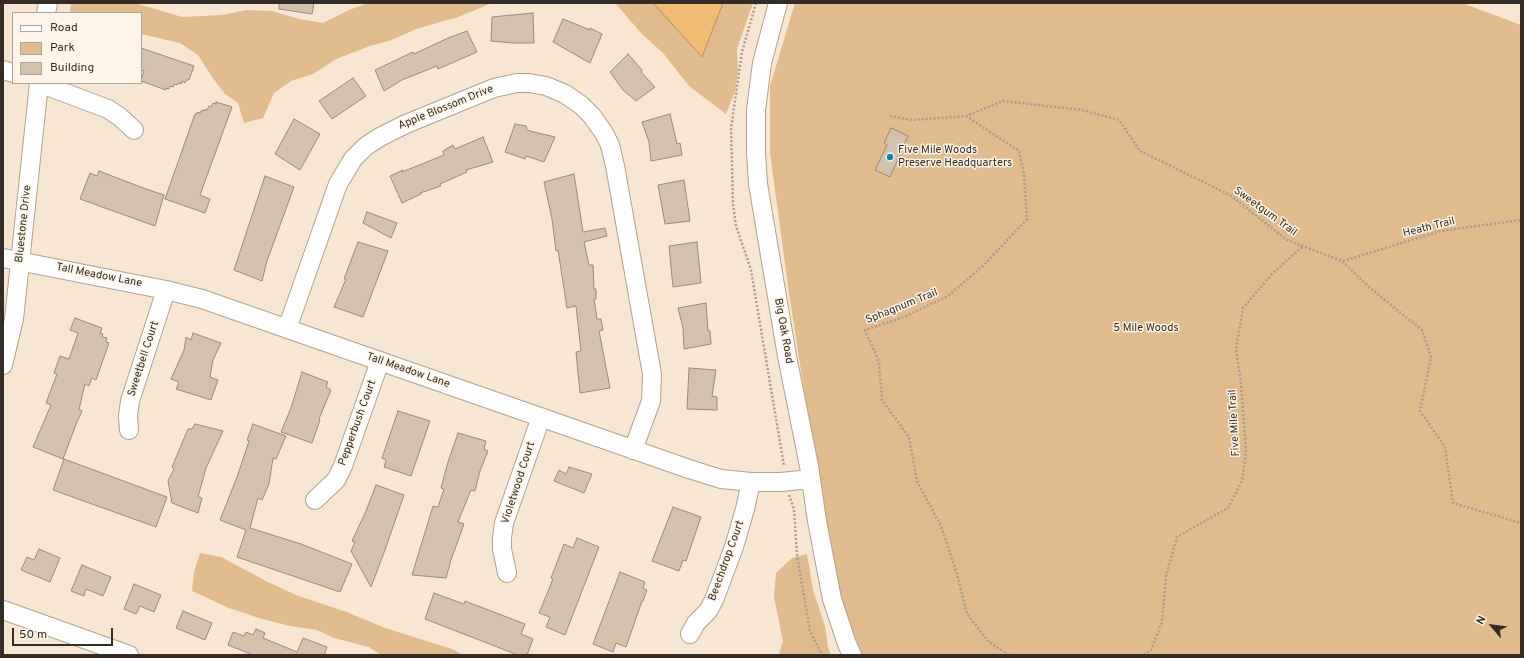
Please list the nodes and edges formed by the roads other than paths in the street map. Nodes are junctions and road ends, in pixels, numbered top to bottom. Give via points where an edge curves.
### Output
1 (778, 3) edge
2 (39, 84) edge
3 (42, 84) edge
4 (134, 130) dead end
5 (12, 259) edge
6 (166, 290) junction
7 (287, 329) junction
8 (380, 361) junction
9 (3, 364) edge
10 (541, 417) junction
11 (129, 430) dead end
12 (633, 450) junction
13 (811, 479) junction
14 (751, 482) junction
15 (315, 500) dead end
16 (507, 573) dead end
17 (3, 610) edge
18 (690, 634) dead end
19 (128, 655) edge
20 (852, 655) edge

1 - 13 street, Big Oak Road via 762,63 756,110 756,153 760,199
2 - 5 street, Bluestone Drive
3 - 4 street via 108,109 120,116
5 - 6 street, Tall Meadow Lane
5 - 9 street, Bluestone Drive via 14,319
6 - 7 street, Tall Meadow Lane via 202,299
6 - 11 street, Sweetbell Court via 130,401
7 - 8 street, Tall Meadow Lane
7 - 12 street, Apple Blossom Drive via 338,184 353,159 366,146 380,136 406,124 494,88 517,83 546,86 581,105 592,116 610,145 652,374 651,401
8 - 10 street, Tall Meadow Lane
8 - 15 street, Pepperbush Court via 343,466 336,480
10 - 12 street, Tall Meadow Lane
10 - 16 street, Violetwood Court via 504,523 502,549
12 - 14 street, Tall Meadow Lane via 721,479
13 - 14 street, Tall Meadow Lane
13 - 20 street, Big Oak Road via 832,599
14 - 18 street, Beechdrop Court via 734,548 714,600
17 - 19 street

